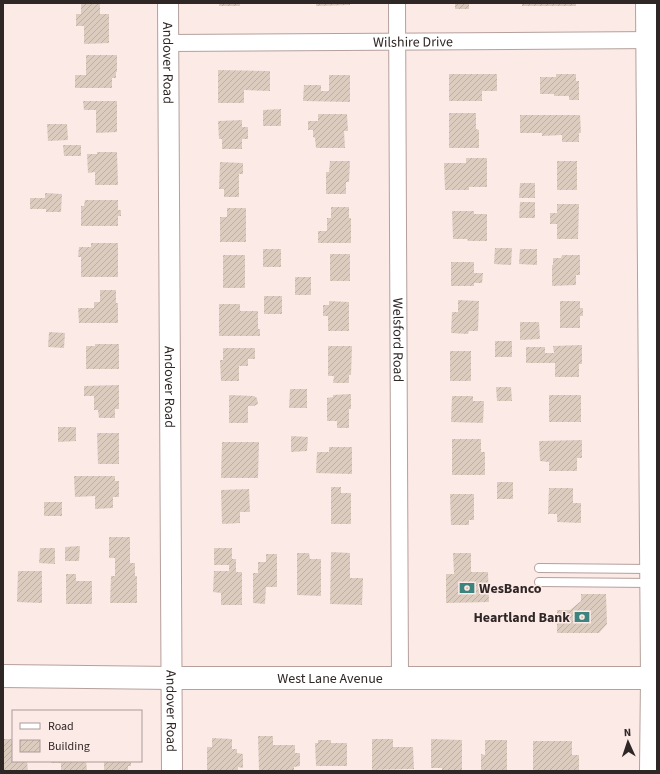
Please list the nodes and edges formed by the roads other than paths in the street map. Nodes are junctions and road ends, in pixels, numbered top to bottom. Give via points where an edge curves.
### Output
1 (168, 3) edge
2 (397, 3) edge
3 (647, 3) edge
4 (652, 40) edge
5 (397, 41) junction
6 (168, 43) junction
7 (539, 568) dead end
8 (653, 575) edge
9 (539, 582) dead end
10 (3, 676) edge
11 (400, 677) junction
12 (171, 678) junction
13 (655, 678) edge
14 (172, 771) edge
15 (651, 771) edge

1 - 6 street, Andover Road
2 - 5 street, Welsford Road
3 - 4 main road
4 - 5 street, Wilshire Drive
4 - 8 main road
5 - 6 street, Wilshire Drive
5 - 11 street, Welsford Road
6 - 12 street, Andover Road
7 - 8 lane
8 - 9 lane
8 - 13 main road
10 - 12 main road, West Lane Avenue
11 - 12 main road, West Lane Avenue
11 - 13 main road, West Lane Avenue
12 - 14 street, Andover Road
13 - 15 main road

